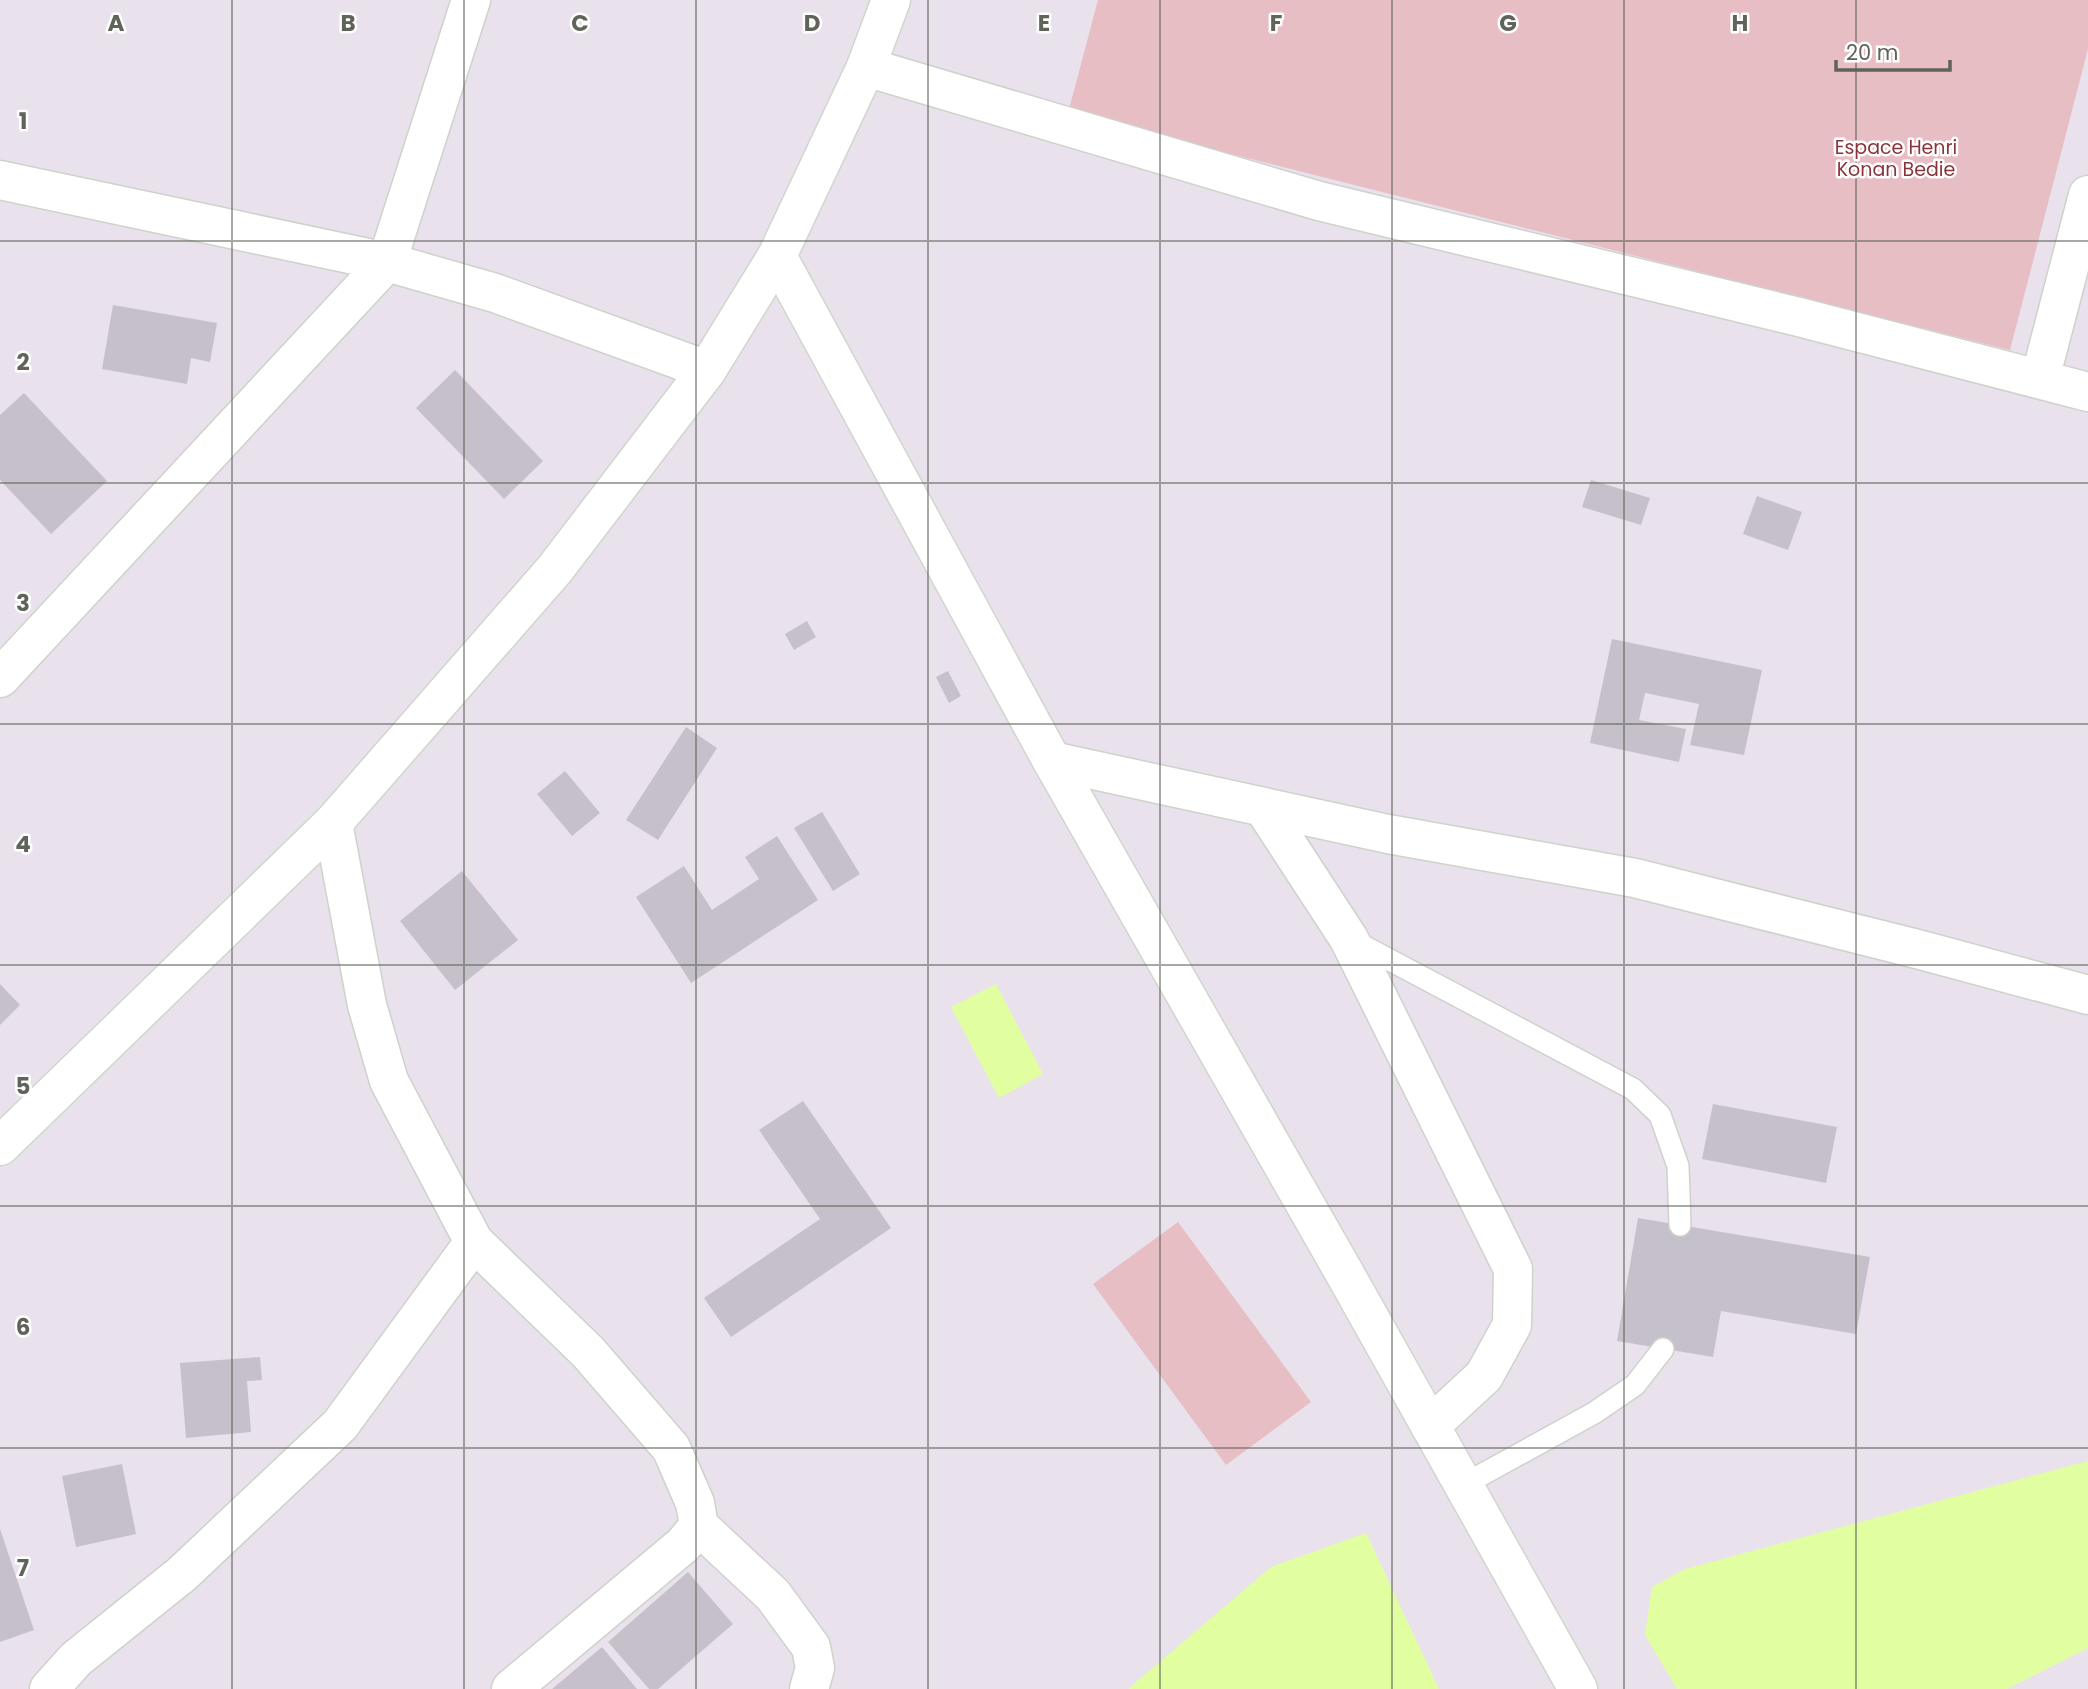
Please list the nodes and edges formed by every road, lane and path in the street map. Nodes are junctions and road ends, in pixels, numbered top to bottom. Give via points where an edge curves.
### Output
1 (471, 0) edge
2 (891, 0) edge
3 (866, 67) junction
4 (0, 180) edge
5 (2088, 195) edge
6 (777, 256) junction
7 (387, 262) junction
8 (707, 370) junction
9 (2040, 379) junction
10 (2088, 392) edge
11 (0, 678) edge
12 (1052, 761) junction
13 (1263, 807) junction
14 (333, 823) junction
15 (1349, 939) junction
16 (2088, 995) edge
17 (0, 1146) edge
18 (1680, 1226) dead end
19 (474, 1242) junction
20 (1663, 1349) dead end
21 (1430, 1426) junction
22 (1463, 1485) junction
23 (699, 1526) junction
24 (49, 1689) edge
25 (511, 1689) edge
26 (809, 1689) edge
27 (1578, 1689) edge

1 - 7 street
2 - 3 street
3 - 6 street
3 - 9 street via 1320,201
4 - 7 street
5 - 9 street
6 - 8 street
6 - 12 street
7 - 8 street via 495,293
7 - 11 street
8 - 14 street via 555,569
9 - 10 street
12 - 13 street
12 - 21 street
13 - 15 street
13 - 16 street via 1635,878
14 - 17 street
14 - 19 street via 367,1005 389,1082
15 - 18 lane via 1633,1089 1660,1115 1678,1166
15 - 21 street via 1513,1269 1512,1325 1484,1376
19 - 23 street via 587,1352 671,1447 695,1503
19 - 24 street via 340,1425 182,1574 76,1659
20 - 22 lane via 1636,1385
21 - 22 street
22 - 27 street
23 - 25 street via 683,1545
23 - 26 street via 773,1595 811,1647 815,1668

